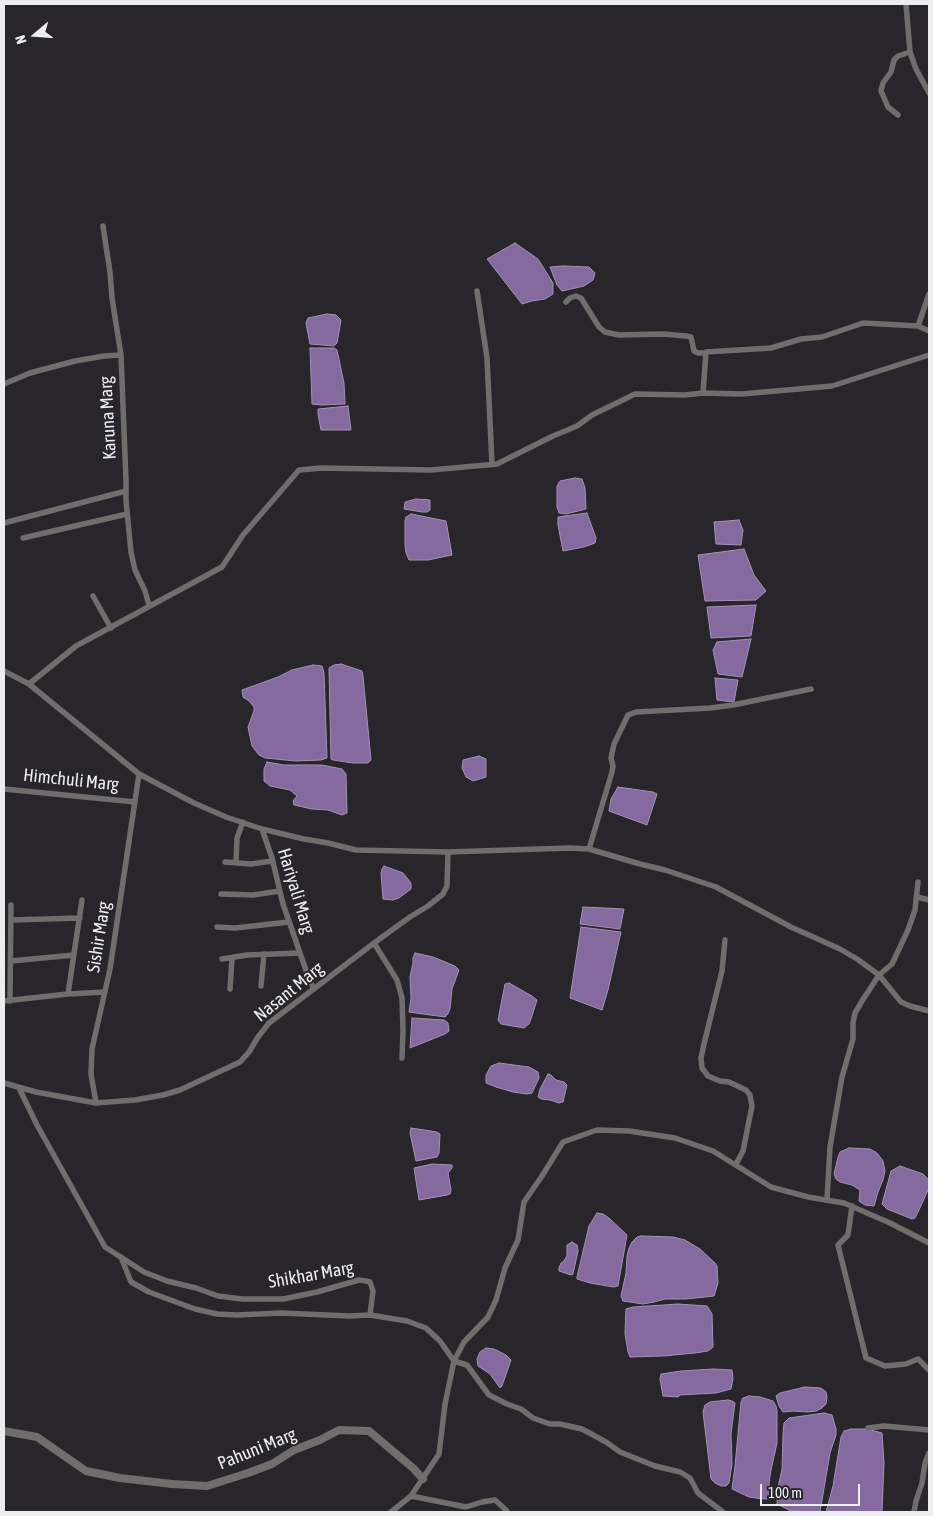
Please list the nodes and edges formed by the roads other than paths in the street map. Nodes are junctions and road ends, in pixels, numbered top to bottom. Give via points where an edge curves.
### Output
1 (906, 4) edge
2 (910, 52) junction
3 (929, 93) edge
4 (898, 115) dead end
5 (103, 226) dead end
6 (477, 292) dead end
7 (929, 294) edge
8 (566, 302) dead end
9 (918, 326) junction
10 (929, 331) edge
11 (706, 353) junction
12 (120, 355) junction
13 (929, 355) edge
14 (4, 384) edge
15 (703, 393) junction
16 (492, 464) junction
17 (126, 491) junction
18 (128, 514) junction
19 (4, 523) edge
20 (23, 538) dead end
21 (94, 596) dead end
22 (149, 606) junction
23 (111, 628) junction
24 (4, 671) edge
25 (29, 684) junction
26 (811, 688) dead end
27 (139, 774) junction
28 (4, 789) edge
29 (135, 802) junction
30 (242, 822) junction
31 (262, 829) junction
32 (589, 849) junction
33 (448, 852) junction
34 (272, 861) junction
35 (225, 862) dead end
36 (236, 862) junction
37 (918, 882) dead end
38 (280, 891) junction
39 (221, 894) dead end
40 (917, 897) junction
41 (82, 900) dead end
42 (929, 900) edge
43 (11, 905) dead end
44 (80, 918) junction
45 (12, 920) junction
46 (289, 922) junction
47 (217, 927) dead end
48 (725, 940) dead end
49 (374, 943) junction
50 (300, 953) junction
51 (264, 954) junction
52 (74, 955) junction
53 (232, 958) junction
54 (222, 960) dead end
55 (12, 961) junction
56 (879, 975) junction
57 (261, 986) dead end
58 (230, 989) dead end
59 (314, 989) junction
60 (105, 992) junction
61 (68, 994) junction
62 (7, 1001) edge
63 (929, 1011) edge
64 (402, 1058) dead end
65 (4, 1083) edge
66 (19, 1088) junction
67 (96, 1103) junction
68 (736, 1164) junction
69 (827, 1200) junction
70 (852, 1206) junction
71 (929, 1243) edge
72 (121, 1257) junction
73 (370, 1315) junction
74 (454, 1361) junction
75 (929, 1370) edge
76 (868, 1428) dead end
77 (929, 1430) edge
78 (4, 1431) edge
79 (929, 1453) edge
80 (422, 1480) junction
81 (411, 1496) junction
82 (391, 1512) edge
83 (506, 1512) edge
84 (723, 1512) edge
85 (914, 1512) edge

1 - 2 street
2 - 3 street
2 - 4 street via 894,60 881,91 888,107
5 - 12 street, Karuna Marg
6 - 16 street via 487,358
7 - 9 street
8 - 11 street via 576,296 581,298 605,332 691,337 694,350
9 - 10 street
9 - 11 street via 864,323 822,337 771,348
11 - 15 street
12 - 14 street via 75,362
12 - 17 street, Karuna Marg
13 - 15 street via 832,386 742,394
15 - 16 street via 685,396 635,394 576,426
16 - 22 street via 431,470 299,470 243,535 222,567
17 - 18 street, Karuna Marg
17 - 19 street
18 - 20 street
18 - 22 street, Karuna Marg via 135,570
21 - 23 street
22 - 23 street
23 - 25 street via 76,646
24 - 25 street
25 - 27 street
26 - 32 street via 733,705 628,715 614,744 612,772
27 - 29 street, Sishir Marg
27 - 30 street via 194,803
28 - 29 street, Himchuli Marg
29 - 60 street, Sishir Marg
30 - 31 street
30 - 36 street
31 - 33 street via 356,850
31 - 34 street, Hariyali Marg
32 - 33 street
32 - 56 street via 716,887 840,949
33 - 49 street, Nasant Marg via 447,886 443,894
34 - 36 street
34 - 38 street, Hariyali Marg
35 - 36 street
37 - 40 street
38 - 39 street via 253,895
38 - 46 street, Hariyali Marg
40 - 42 street
40 - 56 street via 908,930 892,964
41 - 44 street
43 - 45 street
44 - 45 street
44 - 52 street
45 - 55 street
46 - 47 street
46 - 50 street, Hariyali Marg
48 - 68 street via 722,971 701,1058 702,1068 708,1076 729,1082 750,1095 752,1106 743,1151
49 - 59 street, Nasant Marg
49 - 64 street via 397,980 402,998
50 - 51 street
50 - 59 street, Hariyali Marg
51 - 53 street
51 - 57 street
52 - 55 street
52 - 61 street
53 - 54 street
53 - 58 street
55 - 62 street
56 - 63 street via 901,1002
56 - 69 street via 862,1001 853,1023 853,1039 842,1077 830,1148
59 - 67 street, Nasant Marg via 269,1023 240,1062 163,1095
60 - 61 street
60 - 67 street, Sishir Marg via 92,1049 91,1074
61 - 62 street
65 - 66 street, Nasant Marg
66 - 67 street, Nasant Marg
66 - 72 street, Shikhar Marg via 105,1247
68 - 69 street via 771,1187
68 - 74 street via 713,1151 675,1138 630,1131 597,1130 563,1142 524,1202 518,1240 488,1317 464,1342
69 - 70 street
70 - 71 street
70 - 75 street via 848,1235 838,1245 866,1358 885,1366 918,1359
72 - 73 street via 131,1282 195,1309 237,1315
72 - 73 street, Shikhar Marg via 166,1281 218,1296 242,1299 283,1299 366,1280 373,1291
73 - 74 street via 407,1321 426,1328
74 - 80 street via 439,1454
74 - 84 street via 467,1365 489,1395 533,1418 582,1429 620,1452 680,1472 690,1478 698,1493
76 - 77 street via 884,1426
78 - 80 street, Pahuni Marg via 37,1437 86,1472 207,1486 272,1464 294,1450 340,1430 369,1431 413,1468
79 - 85 street
80 - 81 street
81 - 82 street
81 - 83 street via 466,1507 495,1500

